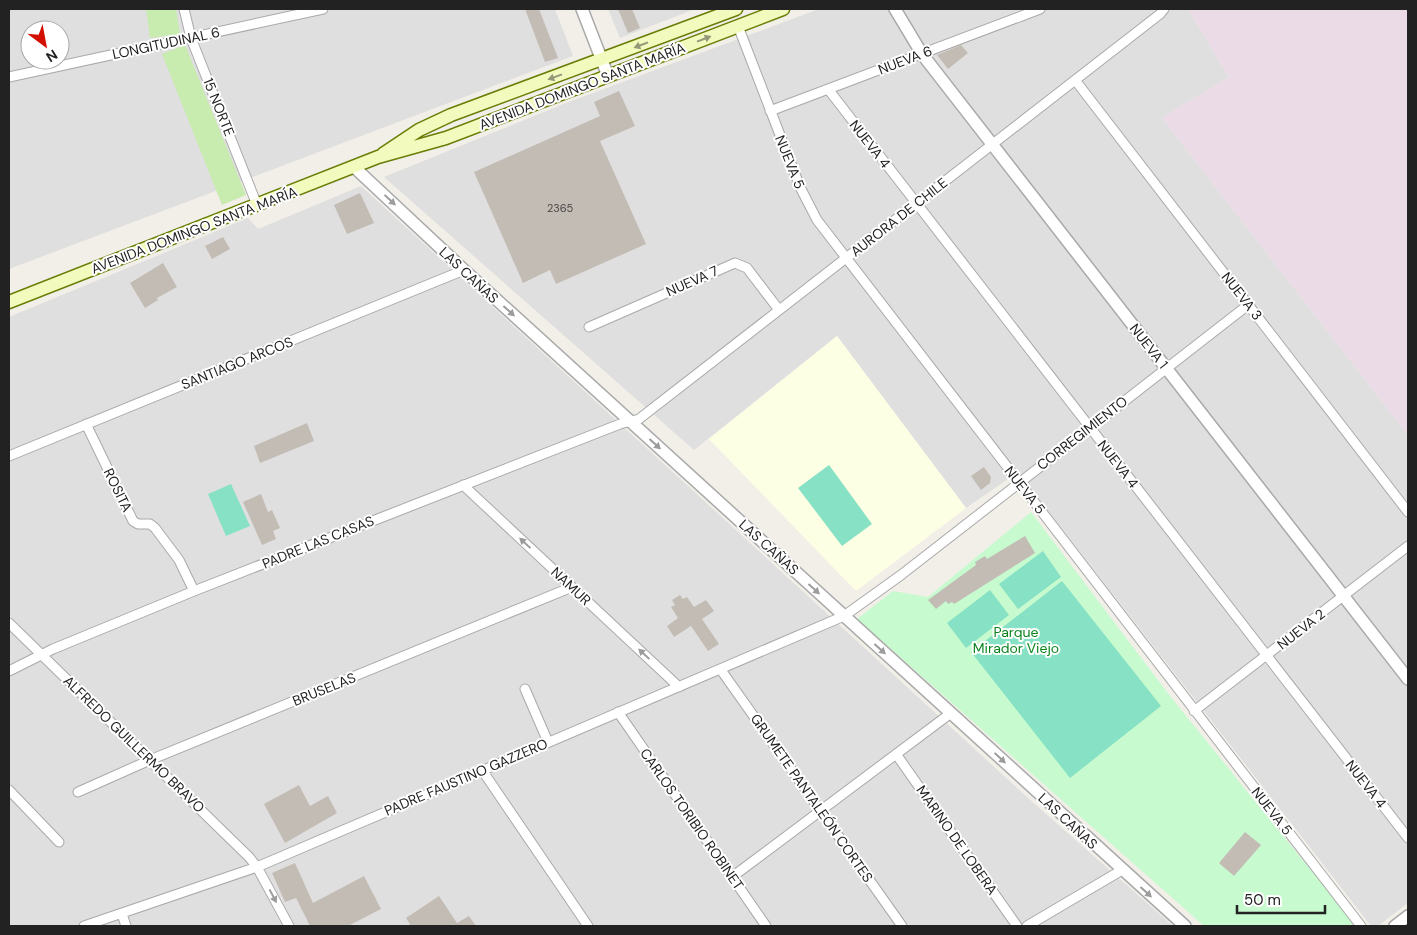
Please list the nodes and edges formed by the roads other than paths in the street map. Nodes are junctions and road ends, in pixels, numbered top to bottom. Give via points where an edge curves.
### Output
1 (184, 9) edge
2 (323, 9) edge
3 (582, 9) edge
4 (736, 9) edge
5 (783, 9) edge
6 (895, 9) edge
7 (1040, 9) edge
8 (1164, 9) edge
9 (738, 26) junction
10 (191, 38) junction
11 (922, 54) junction
12 (601, 60) junction
13 (608, 76) junction
14 (9, 77) edge
15 (1075, 80) junction
16 (828, 89) junction
17 (770, 111) junction
18 (993, 144) junction
19 (378, 157) junction
20 (354, 167) junction
21 (916, 204) junction
22 (257, 205) junction
23 (846, 258) junction
24 (464, 270) junction
25 (9, 302) edge
26 (1248, 304) junction
27 (780, 310) junction
28 (589, 327) dead end
29 (1166, 368) junction
30 (631, 421) junction
31 (86, 424) junction
32 (1090, 427) junction
33 (9, 456) edge
34 (1019, 483) junction
35 (463, 485) junction
36 (1408, 512) edge
37 (1408, 546) edge
38 (572, 587) junction
39 (194, 591) junction
40 (1344, 596) junction
41 (844, 616) junction
42 (9, 623) edge
43 (41, 655) junction
44 (1266, 656) junction
45 (722, 670) junction
46 (9, 671) edge
47 (1408, 679) edge
48 (679, 687) junction
49 (526, 689) dead end
50 (1194, 711) junction
51 (618, 712) junction
52 (950, 713) junction
53 (548, 742) junction
54 (896, 754) junction
55 (150, 760) junction
56 (482, 770) junction
57 (9, 790) edge
58 (78, 792) dead end
59 (820, 811) junction
60 (1408, 838) edge
61 (59, 842) dead end
62 (257, 867) junction
63 (1122, 870) junction
64 (732, 877) junction
65 (122, 914) junction
66 (1408, 916) edge
67 (84, 926) edge
68 (126, 926) edge
69 (289, 926) edge
70 (588, 926) edge
71 (766, 926) edge
72 (902, 926) edge
73 (1017, 926) edge
74 (1027, 926) edge
75 (1185, 926) edge
76 (1361, 926) edge
77 (1395, 926) edge

1 - 10 street, 15 NORTE
2 - 10 street, LONGITUDINAL 6
3 - 12 street
4 -> 12 main road, AVENIDA DOMINGO SANTA MARÍA
5 - 9 main road, AVENIDA DOMINGO SANTA MARÍA
6 - 11 street, NUEVA 1
7 - 11 street, NUEVA 6
8 - 15 street, AURORA DE CHILE
13 -> 9 main road, AVENIDA DOMINGO SANTA MARÍA
9 - 17 street, NUEVA 5
10 - 14 street, LONGITUDINAL 6
10 - 22 street, 15 NORTE
11 - 16 street, NUEVA 6
11 - 18 street, NUEVA 1
12 - 13 street
12 -> 19 main road, AVENIDA DOMINGO SANTA MARÍA via 441,120 403,139
13 - 19 main road, AVENIDA DOMINGO SANTA MARÍA via 425,146
15 - 18 street, AURORA DE CHILE
15 - 26 street, NUEVA 3
16 - 17 street, NUEVA 6
16 - 21 street, NUEVA 4
17 - 23 street, NUEVA 5 via 805,200
18 - 21 street, AURORA DE CHILE
18 - 29 street, NUEVA 1
19 - 20 main road, AVENIDA DOMINGO SANTA MARÍA
20 - 22 main road, AVENIDA DOMINGO SANTA MARÍA
20 -> 24 street, LAS CAÑAS
21 - 23 street, AURORA DE CHILE
21 - 32 street, NUEVA 4
22 - 25 main road, AVENIDA DOMINGO SANTA MARÍA
23 - 27 street, AURORA DE CHILE
23 - 34 street, NUEVA 5
24 -> 30 street, LAS CAÑAS
24 - 31 street, SANTIAGO ARCOS
26 - 29 street, CORREGIMIENTO
26 - 36 street, NUEVA 3
27 - 28 street, NUEVA 7 via 747,268 735,263
27 - 30 street, AURORA DE CHILE via 639,419
29 - 32 street, CORREGIMIENTO
29 - 40 street, NUEVA 1
30 - 35 street, PADRE LAS CASAS
30 -> 41 street, LAS CAÑAS
31 - 33 street, SANTIAGO ARCOS
31 - 39 street, ROSITA via 133,521 155,528 179,560
32 - 34 street, CORREGIMIENTO
32 - 44 street, NUEVA 4
34 - 41 street, CORREGIMIENTO
34 - 50 street, NUEVA 5
38 -> 35 street, NAMUR
35 - 39 street, PADRE LAS CASAS
37 - 40 street, NUEVA 2
48 -> 38 street, NAMUR
38 - 55 street, BRUSELAS
39 - 43 street, PADRE LAS CASAS
40 - 44 street, NUEVA 2
40 - 47 street, NUEVA 1
41 - 45 street, PADRE FAUSTINO GAZZERO
41 -> 52 street, LAS CAÑAS
42 - 43 street, ALFREDO GUILLERMO BRAVO
43 - 46 street, PADRE LAS CASAS
43 - 55 street, ALFREDO GUILLERMO BRAVO
44 - 50 street, NUEVA 2
44 - 60 street, NUEVA 4
45 - 48 street, PADRE FAUSTINO GAZZERO
45 - 59 street, GRUMETE PANTALEÓN CORTES
48 - 51 street, PADRE FAUSTINO GAZZERO
49 - 53 street
50 - 76 street, NUEVA 5
51 - 53 street, PADRE FAUSTINO GAZZERO
51 - 64 street, CARLOS TORIBIO ROBINET
52 - 54 street
52 -> 63 street, LAS CAÑAS
53 - 56 street, PADRE FAUSTINO GAZZERO
54 - 59 street
54 - 73 street, MARINO DE LOBERA
55 - 58 street, BRUSELAS
55 - 62 street, ALFREDO GUILLERMO BRAVO
56 - 62 street, PADRE FAUSTINO GAZZERO
56 - 70 street
57 - 61 street
59 - 64 street
59 - 72 street, GRUMETE PANTALEÓN CORTES
62 - 65 street, PADRE FAUSTINO GAZZERO
62 -> 69 street, ALFREDO GUILLERMO BRAVO
63 - 74 street
63 -> 75 street, LAS CAÑAS
64 - 71 street, CARLOS TORIBIO ROBINET
65 - 67 street, PADRE FAUSTINO GAZZERO
65 - 68 street
66 - 77 street

